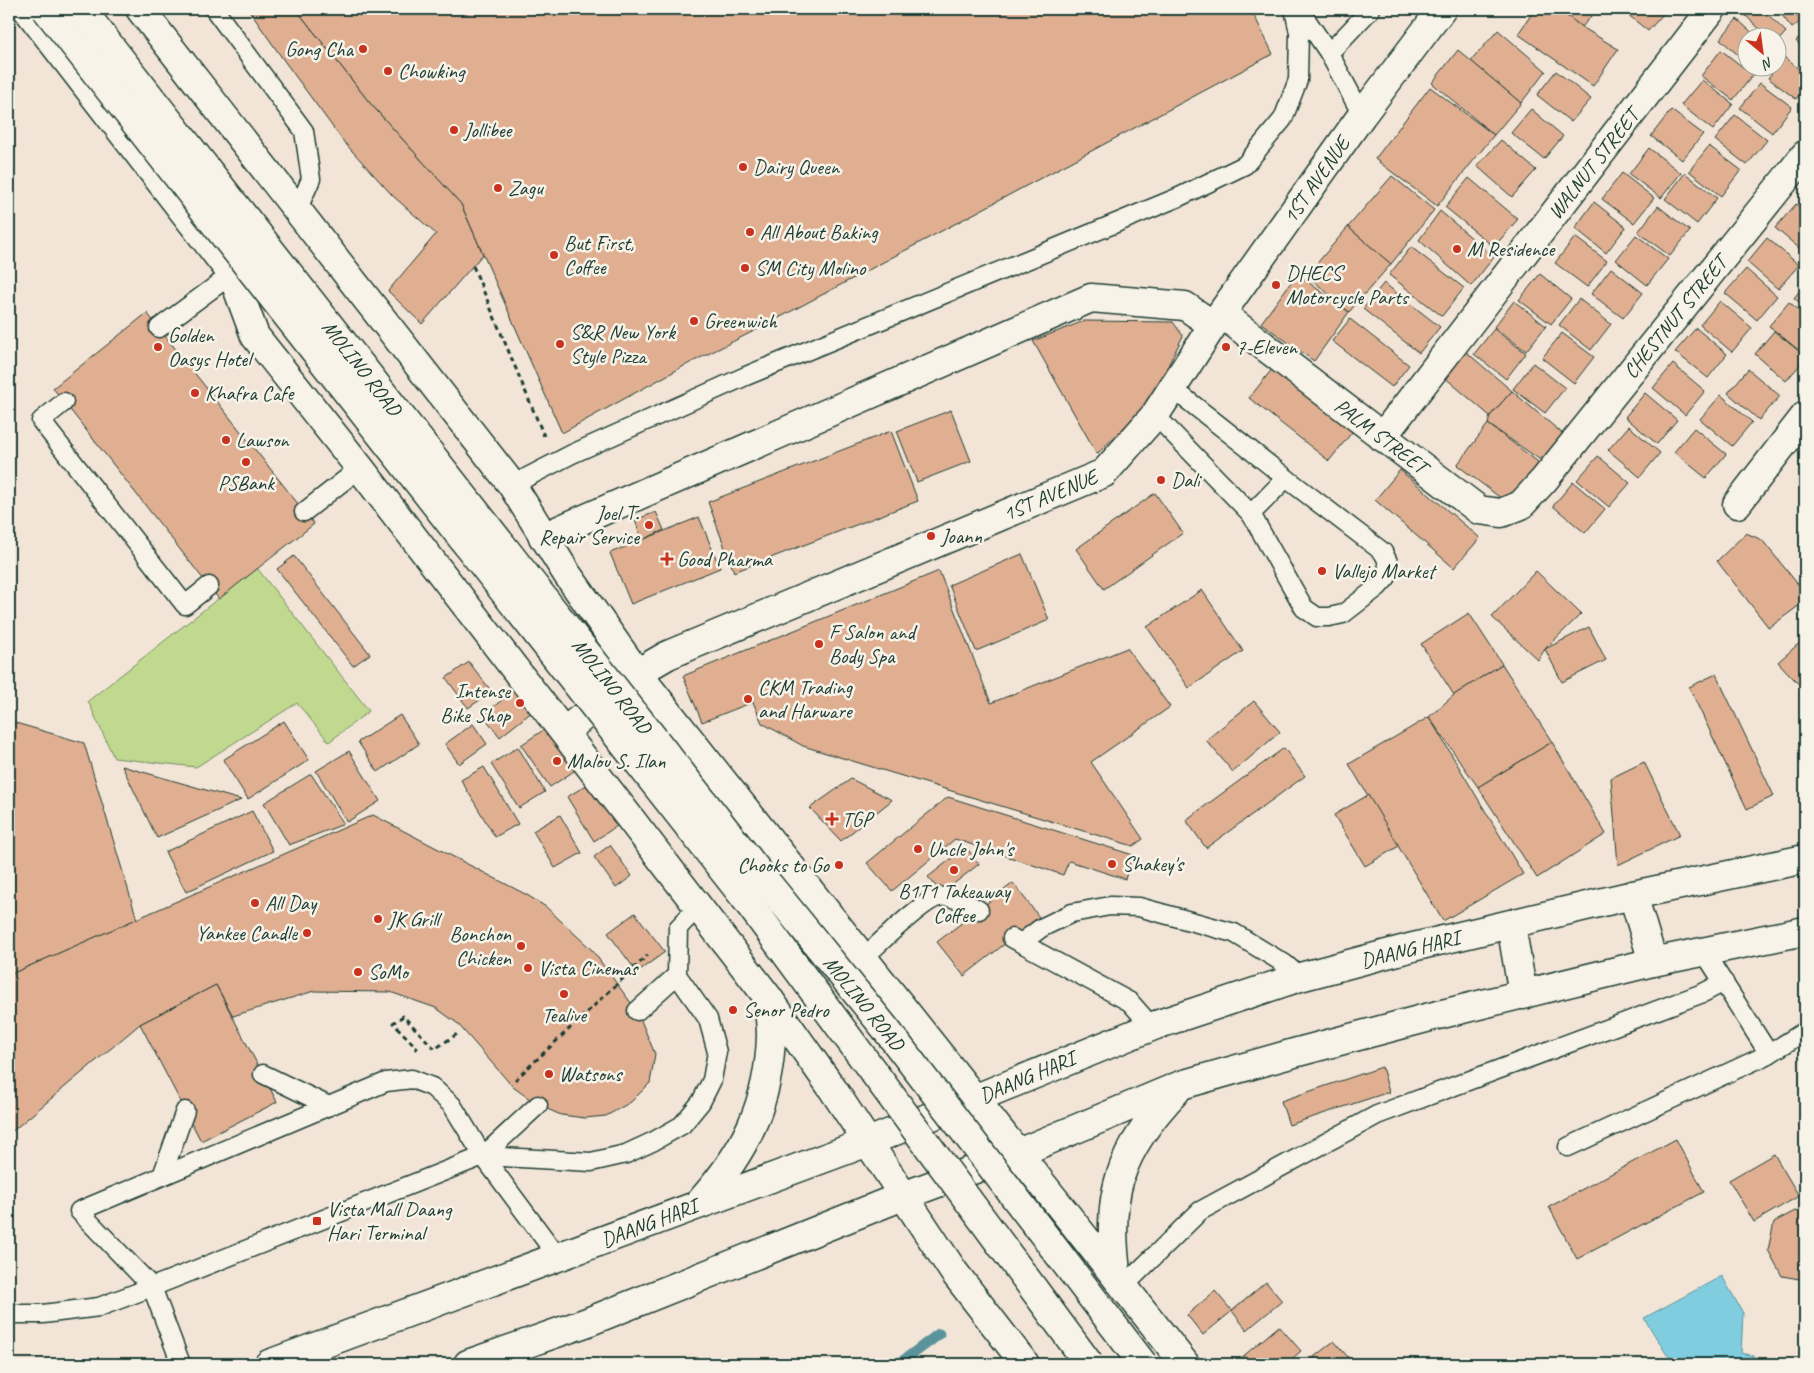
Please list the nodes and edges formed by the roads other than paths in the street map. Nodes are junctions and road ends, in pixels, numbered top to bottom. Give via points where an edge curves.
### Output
1 (27, 9) edge
2 (46, 9) edge
3 (81, 9) edge
4 (91, 9) edge
5 (140, 9) edge
6 (214, 9) edge
7 (1294, 9) edge
8 (1299, 9) edge
9 (1371, 9) edge
10 (1442, 9) edge
11 (1712, 9) edge
12 (51, 40) junction
13 (1329, 53) junction
14 (1362, 115) junction
15 (1805, 154) edge
16 (296, 211) junction
17 (232, 274) junction
18 (1218, 319) junction
19 (159, 328) dead end
20 (1172, 388) junction
21 (64, 402) dead end
22 (1155, 415) junction
23 (1805, 416) edge
24 (1382, 437) junction
25 (360, 468) junction
26 (1286, 478) junction
27 (1544, 480) joint
28 (512, 485) junction
29 (1737, 504) dead end
30 (304, 512) dead end
31 (1251, 514) junction
32 (543, 537) junction
33 (209, 586) dead end
34 (637, 673) junction
35 (564, 732) junction
36 (1805, 859) edge
37 (1633, 895) junction
38 (699, 906) junction
39 (979, 910) dead end
40 (1511, 925) junction
41 (1805, 931) edge
42 (1704, 952) junction
43 (863, 958) junction
44 (1653, 962) junction
45 (678, 975) junction
46 (1300, 977) junction
47 (1724, 982) junction
48 (1523, 995) junction
49 (768, 996) junction
50 (637, 1011) dead end
51 (1152, 1027) junction
52 (1805, 1031) edge
53 (1769, 1054) junction
54 (263, 1074) dead end
55 (1181, 1085) junction
56 (975, 1099) junction
57 (538, 1105) dead end
58 (328, 1106) junction
59 (185, 1111) dead end
60 (868, 1142) junction
61 (1568, 1147) dead end
62 (1018, 1153) junction
63 (482, 1156) junction
64 (162, 1176) junction
65 (903, 1196) junction
66 (698, 1204) junction
67 (558, 1257) junction
68 (1115, 1275) junction
69 (152, 1287) junction
70 (9, 1314) edge
71 (181, 1364) edge
72 (269, 1364) edge
73 (468, 1364) edge
74 (1024, 1364) edge
75 (1089, 1364) edge
76 (1143, 1364) edge
77 (1185, 1364) edge

1 - 12 main road
2 - 75 main road, MOLINO ROAD, bridge via 745,898
3 - 76 main road, MOLINO ROAD, bridge via 764,879 885,1028
4 - 12 lane
5 - 16 main road, MOLINO ROAD
6 - 16 lane via 304,130 311,179
7 - 28 lane via 1299,33 1298,80 1283,119 1245,165 1179,197 746,376
8 - 13 lane
9 - 13 lane
10 - 14 main road, 1ST AVENUE
11 - 24 main road, WALNUT STREET
12 - 17 main road
13 - 14 lane
14 - 18 main road, 1ST AVENUE
15 - 27 main road, CHESTNUT STREET
16 - 28 main road, MOLINO ROAD
17 - 19 lane
17 - 25 main road via 255,336
18 - 20 main road, 1ST AVENUE
18 - 24 main road, PALM STREET
18 - 32 main road, PALM STREET via 1185,306 1092,298
20 - 22 main road, 1ST AVENUE
20 - 26 lane
21 - 33 lane via 41,421 114,515 186,604
22 - 31 lane
22 - 34 main road, 1ST AVENUE via 1104,473 668,656
23 - 29 main road
24 - 27 main road, PALM STREET via 1479,510 1501,513 1522,505
25 - 30 lane
25 - 35 main road
26 - 31 lane
26 - 31 lane via 1383,552 1388,562 1386,577 1378,587 1343,614 1317,617 1304,608
28 - 32 main road, MOLINO ROAD
32 - 34 main road, MOLINO ROAD
34 - 35 main road, 1ST AVENUE
34 - 43 main road, MOLINO ROAD
35 - 38 main road
36 - 37 main road, DAANG HARI
37 - 40 main road, DAANG HARI
37 - 44 main road
38 - 45 lane via 678,928
38 - 49 main road
39 - 43 lane via 957,899 940,897 926,902
40 - 46 main road, DAANG HARI
40 - 48 main road
41 - 42 main road
42 - 44 main road
42 - 47 lane
43 - 56 main road, MOLINO ROAD
44 - 48 main road
45 - 50 lane
45 - 63 lane via 708,1019 717,1052 712,1080 701,1102 682,1125 626,1154 591,1162
46 - 51 main road, DAANG HARI
46 - 51 lane via 1234,933 1140,907 1110,906 1072,913 1017,941 1130,1002
47 - 53 lane
47 - 68 lane via 1703,993 1377,1115 1200,1211
48 - 55 main road
49 - 60 main road
49 - 66 main road via 771,1035 768,1074 758,1113 742,1148 722,1178
51 - 56 main road, DAANG HARI
52 - 53 lane
53 - 61 lane
54 - 58 lane
55 - 62 main road
55 - 68 main road via 1146,1124 1124,1166 1113,1210
56 - 60 main road, DAANG HARI
56 - 62 main road, MOLINO ROAD
57 - 63 lane
58 - 63 lane via 386,1082 412,1079 432,1087 452,1105
58 - 64 lane
59 - 64 lane
60 - 65 main road
60 - 66 main road, DAANG HARI
62 - 65 main road
62 - 68 main road, MOLINO ROAD
63 - 67 lane
63 - 69 lane
64 - 69 lane via 79,1211
65 - 73 main road via 585,1323
65 - 74 main road via 961,1282
66 - 67 main road, DAANG HARI
67 - 72 main road, DAANG HARI
68 - 77 main road, MOLINO ROAD
69 - 70 lane via 99,1307 43,1314
69 - 71 lane

